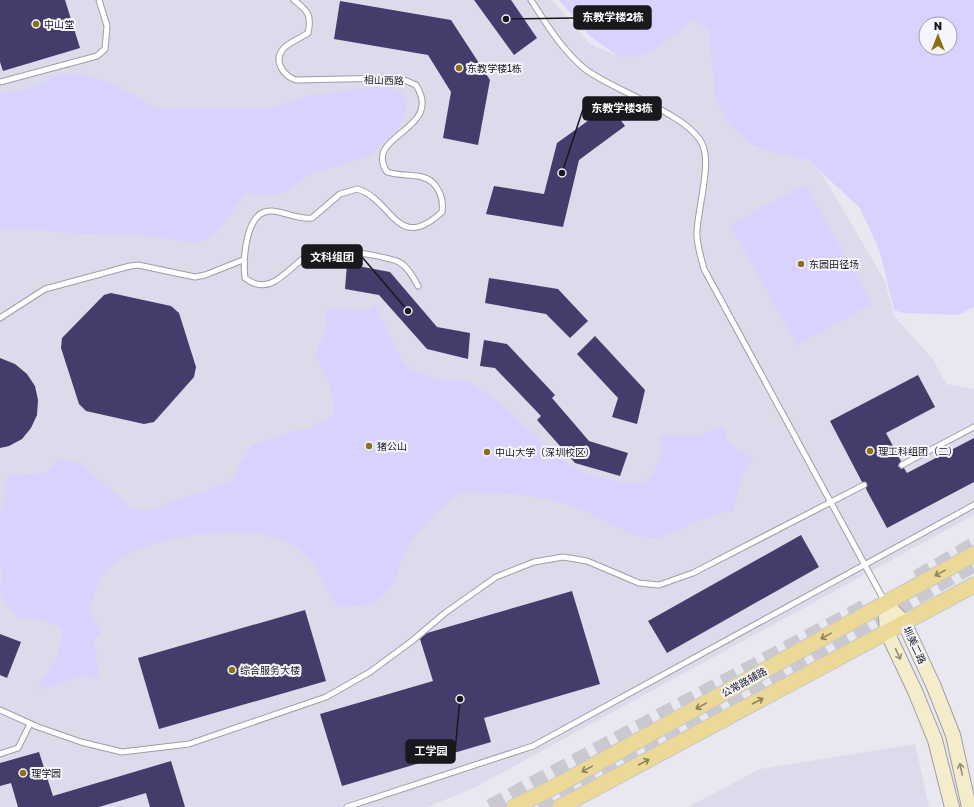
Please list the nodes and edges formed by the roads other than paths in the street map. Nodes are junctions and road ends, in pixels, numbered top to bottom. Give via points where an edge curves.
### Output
1 (99, 0) edge
2 (294, 0) edge
3 (531, 0) edge
4 (0, 82) edge
5 (243, 260) junction
6 (418, 286) dead end
7 (0, 318) edge
8 (974, 427) edge
9 (902, 465) dead end
10 (864, 485) dead end
11 (831, 501) junction
12 (974, 505) edge
13 (974, 554) edge
14 (865, 564) junction
15 (974, 584) edge
16 (885, 603) junction
17 (904, 622) junction
18 (888, 632) junction
19 (0, 710) edge
20 (30, 724) junction
21 (0, 754) edge
22 (347, 807) edge
23 (514, 807) edge
24 (560, 807) edge
25 (952, 807) edge
26 (969, 807) edge

1 - 4 lane via 107,26 105,49 97,56
2 - 5 lane, 相山西路 via 307,11 310,18 309,27 308,33 283,48 279,58 283,73 296,80 392,78 416,85 423,101 420,116 386,148 382,156 382,165 387,172 422,176 434,184 444,202 442,212 430,223 418,227 400,223 388,214 374,196 357,188 347,190 312,218 297,218 266,211 258,215 252,224
3 - 11 lane via 556,38 586,69 688,126 704,146 705,161 696,232 704,269
5 - 6 lane, 相山西路 via 245,278 252,284 262,286 272,284 317,250 338,248 399,262 411,273
5 - 7 lane via 195,277 138,265 130,266 45,289
8 - 9 lane
10 - 11 lane
11 - 14 lane
11 - 20 lane via 693,573 659,585 639,583 587,561 562,557 534,562 496,577 370,672 326,697 189,744 122,752 81,742
12 - 14 lane
13 -> 16 main road, 公常路辅路
14 - 16 lane
14 - 22 lane via 533,746
15 - 17 main road
16 - 17 main road, 圳美二路
16 - 18 main road, 圳美二路
16 -> 23 main road, 公常路辅路 via 560,784
17 - 18 main road
26 -> 17 main road, 圳美二路 via 953,735
24 -> 18 main road
18 -> 25 main road, 圳美二路 via 935,740
19 - 20 lane
20 - 21 lane via 18,748

